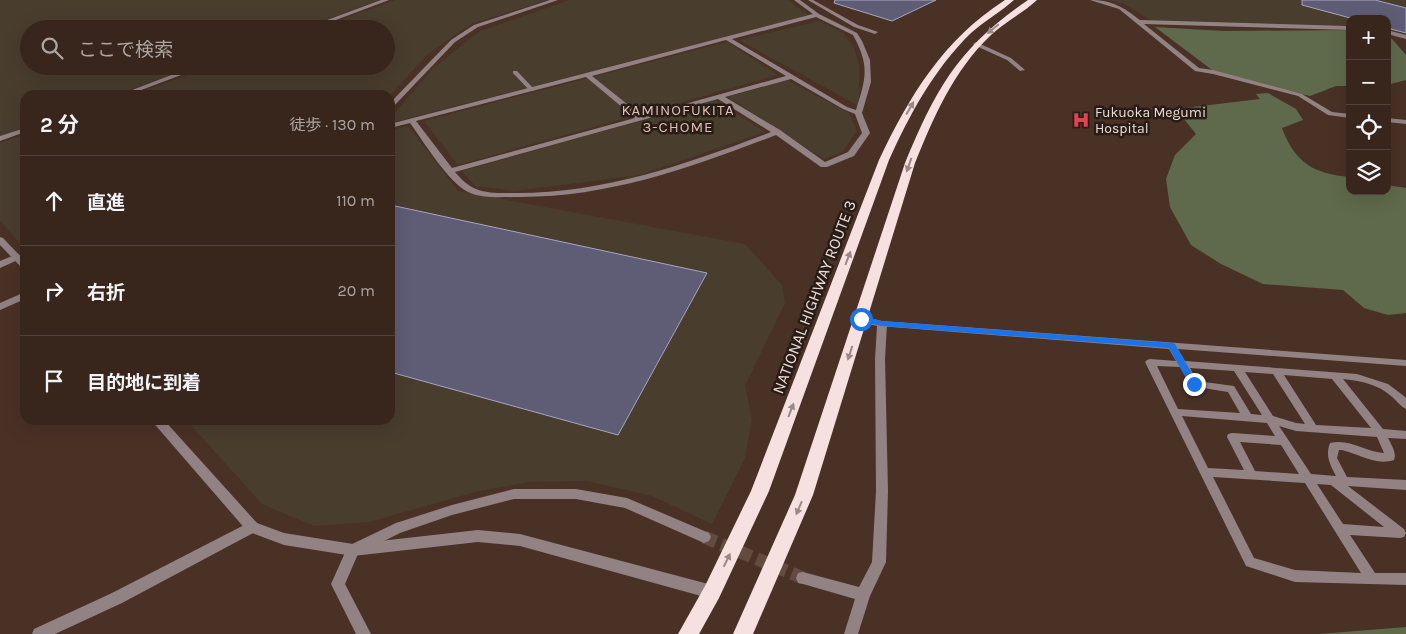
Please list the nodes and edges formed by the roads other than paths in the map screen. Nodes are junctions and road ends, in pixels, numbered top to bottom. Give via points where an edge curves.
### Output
1 (386, 0) edge
2 (556, 0) edge
3 (797, 0) edge
4 (810, 0) edge
5 (1010, 0) edge
6 (1033, 0) edge
7 (1093, 0) edge
8 (818, 15) junction
9 (331, 20) edge
10 (1140, 22) junction
11 (1346, 28) edge
12 (875, 32) dead end
13 (1391, 33) edge
14 (1406, 37) edge
15 (728, 39) junction
16 (976, 44) junction
17 (1022, 70) dead end
18 (515, 72) dead end
19 (177, 75) edge
20 (587, 76) junction
21 (790, 76) junction
22 (136, 90) edge
23 (532, 90) junction
24 (718, 96) junction
25 (395, 102) edge
26 (858, 113) junction
27 (1346, 116) edge
28 (640, 118) junction
29 (1391, 120) edge
30 (412, 121) junction
31 (1406, 122) edge
32 (395, 125) edge
33 (20, 132) edge
34 (777, 132) junction
35 (0, 139) edge
36 (450, 171) junction
37 (0, 240) edge
38 (17, 257) junction
39 (20, 260) edge
40 (0, 265) edge
41 (20, 297) edge
42 (2, 302) edge
43 (861, 319) junction
44 (882, 324) junction
45 (1172, 346) junction
46 (1183, 364) junction
47 (1406, 364) edge
48 (1237, 368) junction
49 (1276, 371) junction
50 (1334, 375) junction
51 (1406, 405) edge
52 (1174, 412) junction
53 (1248, 418) junction
54 (1270, 419) junction
55 (161, 425) edge
56 (1314, 428) junction
57 (1380, 433) junction
58 (1406, 435) edge
59 (1283, 441) junction
60 (1205, 472) junction
61 (1252, 475) junction
62 (1308, 478) junction
63 (1338, 480) junction
64 (1406, 485) edge
65 (252, 527) junction
66 (1340, 530) junction
67 (704, 537) tunnel mouth
68 (353, 550) junction
69 (803, 578) tunnel mouth
70 (1406, 578) edge
71 (1372, 580) junction
72 (712, 592) junction
73 (863, 595) junction
74 (39, 634) edge
75 (364, 634) edge
76 (688, 634) edge
77 (743, 634) edge
78 (851, 634) edge

1 - 9 street
2 - 25 street via 476,26 453,41
3 - 8 street
4 - 12 lane via 856,26
72 -> 5 highway, NATIONAL HIGHWAY ROUTE 3 via 760,491 899,127 950,49 997,7
6 -> 16 highway
7 - 10 street via 1121,8
8 - 15 street
8 - 26 street via 855,34 860,41 867,60 868,82
10 - 11 street
10 - 27 street via 1197,70 1300,95 1330,114
13 - 14 street
15 - 20 street
15 - 21 street
16 - 17 lane via 1009,59
16 -> 43 highway via 942,90 922,132
18 - 23 lane
19 - 22 street
20 - 23 street
20 - 28 street
21 - 24 street
21 - 26 street
23 - 30 street
24 - 28 street
24 - 34 street
26 - 34 street via 866,133 851,154 824,165
28 - 36 street
29 - 31 street
30 - 32 street
30 - 36 street
33 - 35 street
34 - 36 street via 654,176 551,194 486,194 469,190
37 - 38 street
38 - 39 street
38 - 40 street
41 - 42 street
43 - 44 street
43 -> 77 highway via 804,495
44 - 45 lane
44 - 73 street via 879,562
45 - 46 lane
45 - 47 lane
46 - 48 lane
46 - 52 lane via 1150,362
46 - 53 lane via 1194,384 1231,389
48 - 49 lane
48 - 54 lane
49 - 50 lane
49 - 56 lane
50 - 51 lane via 1375,381 1395,391
50 - 57 lane
52 - 53 lane
52 - 60 lane
53 - 54 lane
54 - 56 lane via 1296,427
54 - 59 lane
55 - 65 street
56 - 57 lane
57 - 58 lane
57 - 63 lane via 1388,445 1390,457 1381,459 1348,447 1334,446 1332,458
59 - 61 lane via 1232,437
59 - 62 lane
60 - 61 lane
60 - 71 lane via 1250,562 1295,576
61 - 62 lane
62 - 63 lane
62 - 66 lane
63 - 64 lane
63 - 66 lane via 1400,533
65 - 68 street via 284,539
65 - 74 street via 117,598
66 - 71 lane
67 - 68 street via 627,503 576,494 514,494 452,510
68 - 72 street via 478,536 520,540
68 - 75 street via 338,584
69 - 73 street
70 - 71 lane
72 - 76 highway, NATIONAL HIGHWAY ROUTE 3
73 - 78 street

